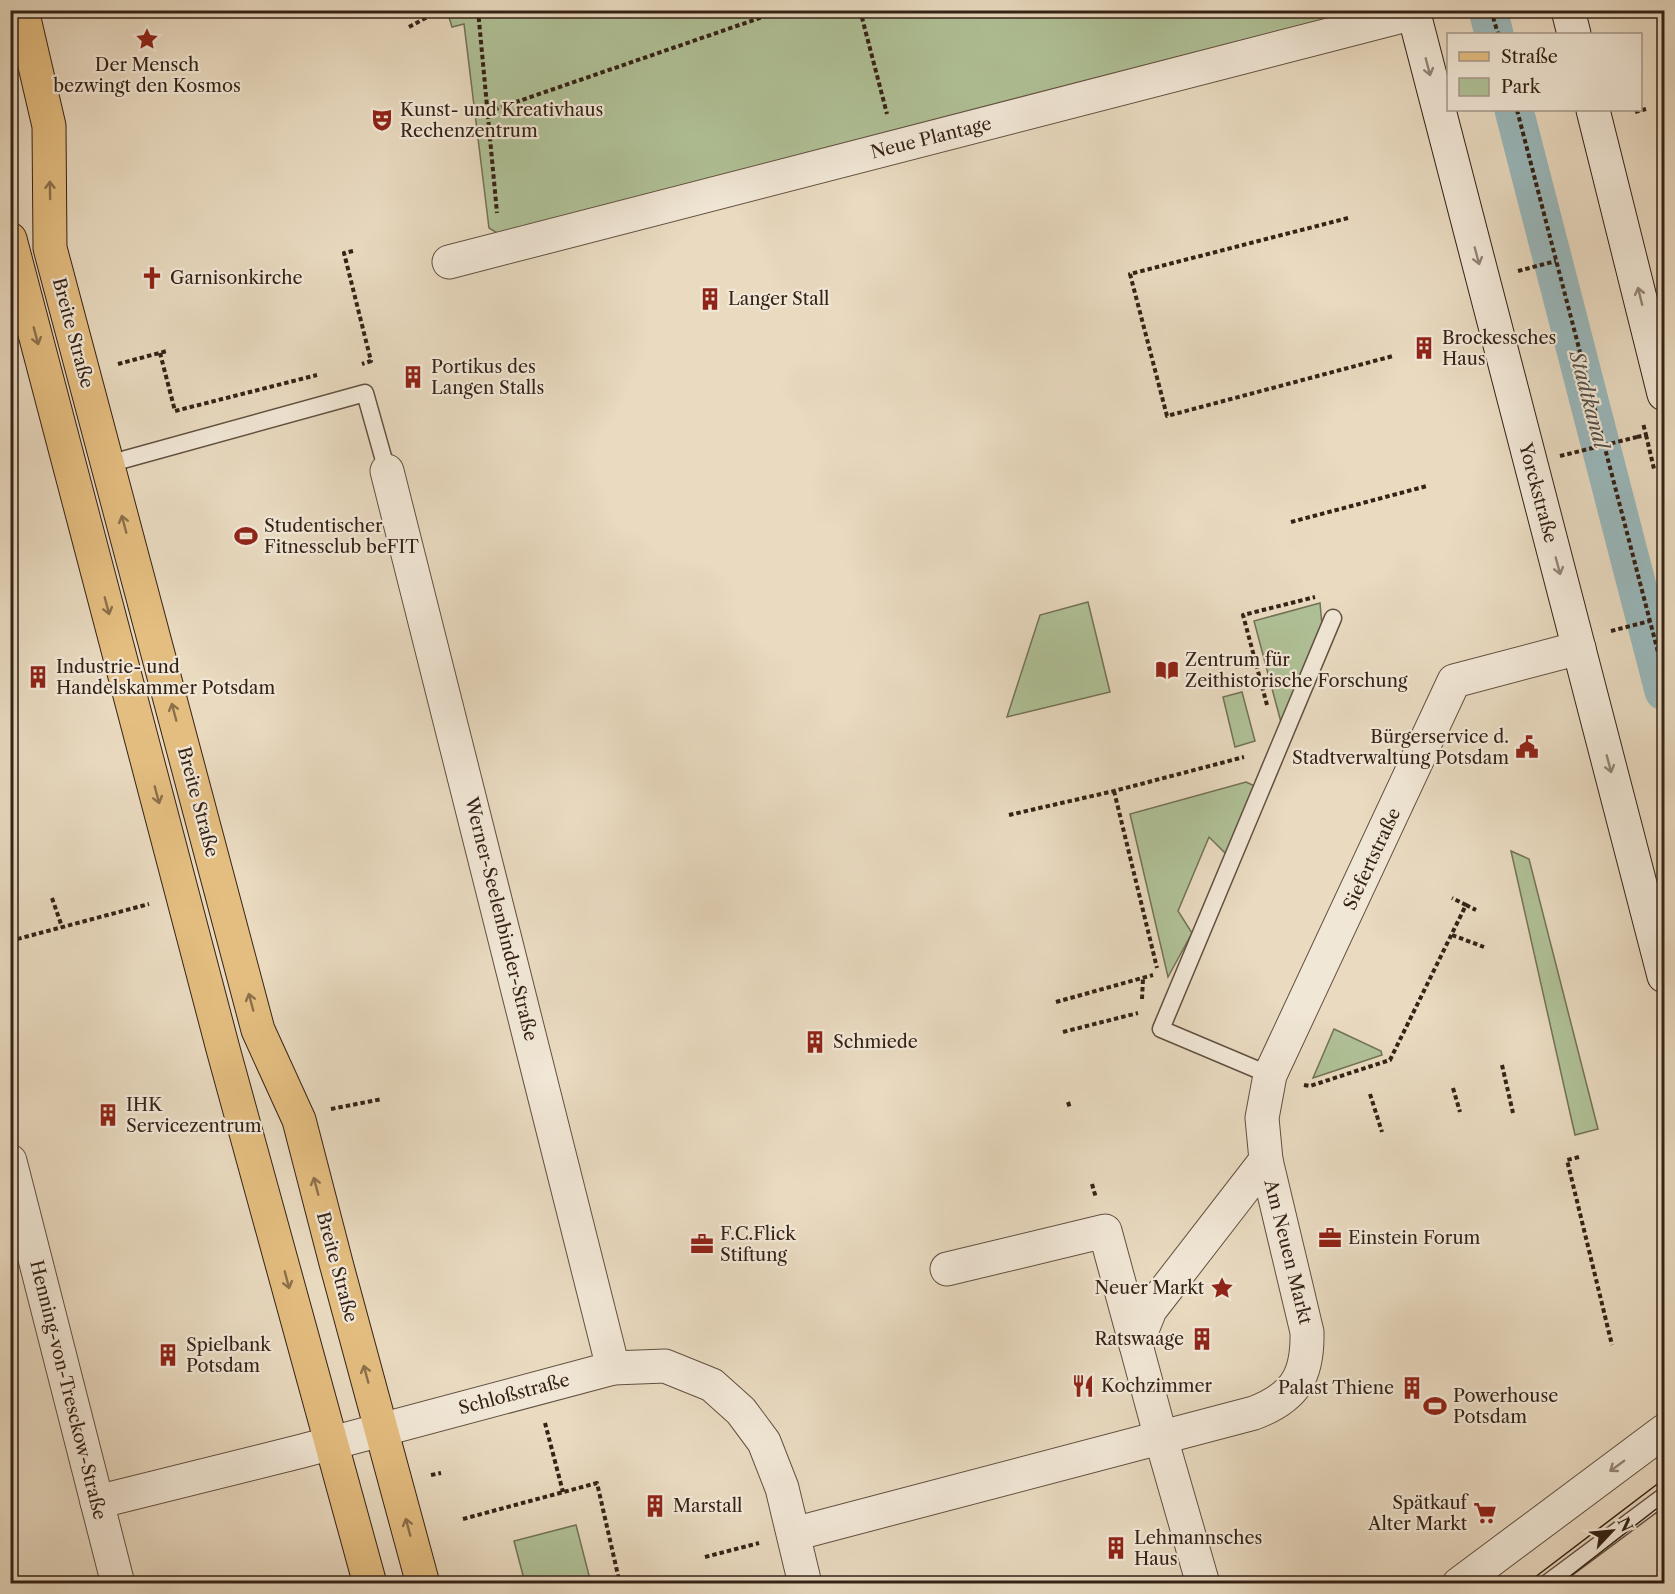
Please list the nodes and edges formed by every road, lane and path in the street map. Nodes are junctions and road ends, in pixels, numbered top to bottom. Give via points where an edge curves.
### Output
1 (22, 10) edge
2 (440, 10) edge
3 (478, 10) edge
4 (783, 10) edge
5 (860, 10) edge
6 (1491, 10) edge
7 (1568, 10) edge
8 (1413, 12) edge
9 (409, 27) dead end
10 (1498, 33) edge
11 (1575, 33) edge
12 (1646, 109) dead end
13 (1642, 110) edge
14 (1517, 111) edge
15 (1593, 111) edge
16 (1639, 111) edge
17 (487, 112) junction
18 (1635, 112) dead end
19 (888, 119) dead end
20 (497, 215) dead end
21 (1348, 218) dead end
22 (10, 239) edge
23 (353, 251) dead end
24 (1556, 261) junction
25 (449, 262) dead end
26 (1522, 270) dead end
27 (167, 351) dead end
28 (160, 353) junction
29 (1393, 356) dead end
30 (112, 365) dead end
31 (358, 365) dead end
32 (324, 373) dead end
33 (1665, 394) edge
34 (1646, 435) dead end
35 (1637, 437) dead end
36 (1560, 456) dead end
37 (108, 464) junction
38 (1654, 469) dead end
39 (387, 471) joint
40 (1427, 486) dead end
41 (1291, 522) dead end
42 (1333, 618) joint
43 (1650, 621) junction
44 (1616, 630) dead end
45 (1665, 646) edge
46 (1579, 648) junction
47 (1658, 648) junction
48 (1665, 675) edge
49 (1278, 748) junction
50 (1114, 791) junction
51 (1009, 815) dead end
52 (183, 895) junction
53 (52, 898) dead end
54 (1452, 898) dead end
55 (1466, 905) junction
56 (1476, 910) dead end
57 (62, 927) junction
58 (1452, 934) junction
59 (10, 941) edge
60 (1484, 947) dead end
61 (1665, 976) edge
62 (1143, 979) junction
63 (1142, 1001) dead end
64 (1056, 1002) dead end
65 (1141, 1012) dead end
66 (1063, 1032) dead end
67 (1502, 1065) dead end
68 (1270, 1075) junction
69 (1310, 1086) dead end
70 (1453, 1088) dead end
71 (1370, 1094) dead end
72 (382, 1099) dead end
73 (1068, 1102) dead end
74 (1070, 1108) dead end
75 (327, 1110) dead end
76 (1460, 1112) dead end
77 (1513, 1113) dead end
78 (1382, 1132) dead end
79 (1579, 1157) dead end
80 (1266, 1160) junction
81 (10, 1161) edge
82 (947, 1269) dead end
83 (1136, 1345) junction
84 (1611, 1345) dead end
85 (613, 1368) junction
86 (536, 1388) junction
87 (382, 1430) junction
88 (1665, 1431) edge
89 (1161, 1438) junction
90 (331, 1443) junction
91 (562, 1492) junction
92 (1665, 1496) edge
93 (97, 1502) junction
94 (463, 1519) dead end
95 (794, 1534) junction
96 (705, 1557) dead end
97 (118, 1584) edge
98 (370, 1584) edge
99 (423, 1584) edge
100 (620, 1584) edge
101 (806, 1584) edge
102 (1203, 1584) edge
103 (1459, 1584) edge
104 (1546, 1584) edge

37 -> 1 main road, Breite Straße via 50,248 49,126
2 - 9 path
3 - 17 path
4 - 17 path
5 - 19 path
6 - 10 path
7 - 11 street
8 - 25 street, Neue Plantage
8 -> 46 street, Yorckstraße
12 - 13 path
14 - 24 path
33 -> 15 street
16 - 18 path
17 - 20 path
21 - 29 path via 1130,274 1167,416
22 -> 52 main road, Breite Straße
23 - 31 path via 344,253 371,361
24 - 26 path
24 - 43 path
27 - 28 path
28 - 30 path
28 - 32 path via 175,411
34 - 38 path
35 - 36 path, bridge
37 - 39 lane via 365,393
87 -> 37 main road, Breite Straße via 299,1120 258,1030
39 - 85 street, Werner-Seelenbinder-Straße
40 - 41 path
42 - 49 lane
42 - 49 path via 1326,594 1243,615
43 - 44 path
43 - 47 path
45 - 47 path
46 -> 61 street, Yorckstraße
46 - 68 street, Siefertstraße via 1454,681
47 - 48 path
49 - 50 path
49 - 68 lane via 1161,1029
50 - 51 path
50 - 62 path via 1158,974
52 - 57 path
52 -> 90 main road, Breite Straße
53 - 57 path
54 - 55 path
55 - 56 path
55 - 58 path
57 - 59 path
58 - 60 path
58 - 69 path via 1390,1060
62 - 63 path
62 - 64 path
65 - 66 path
67 - 77 path
68 - 80 street, Siefertstraße via 1262,1118
70 - 76 path
71 - 78 path
72 - 75 path
73 - 74 path
79 - 84 path via 1567,1160
80 - 83 street, Am Neuen Markt via 1150,1310
80 - 89 street, Am Neuen Markt via 1307,1332 1307,1357 1301,1376 1270,1407
81 - 93 street, Henning-von-Tresckow-Straße
82 - 83 street via 1104,1231
83 - 89 street
85 - 86 street, Schloßstraße
85 - 95 street, Schloßstraße via 665,1366 712,1385 741,1411 764,1442
86 - 87 street, Schloßstraße
86 - 91 path
87 - 90 street, Schloßstraße
99 -> 87 main road, Breite Straße
88 -> 103 street
89 - 95 street, Am Neuen Markt
89 - 102 street
90 - 93 street, Schloßstraße
90 - 98 main road, Breite Straße
91 - 94 path
91 - 100 path via 597,1483
92 - 104 lane
93 - 97 street, Henning-von-Tresckow-Straße
95 - 96 path
95 - 101 street, Schloßstraße

